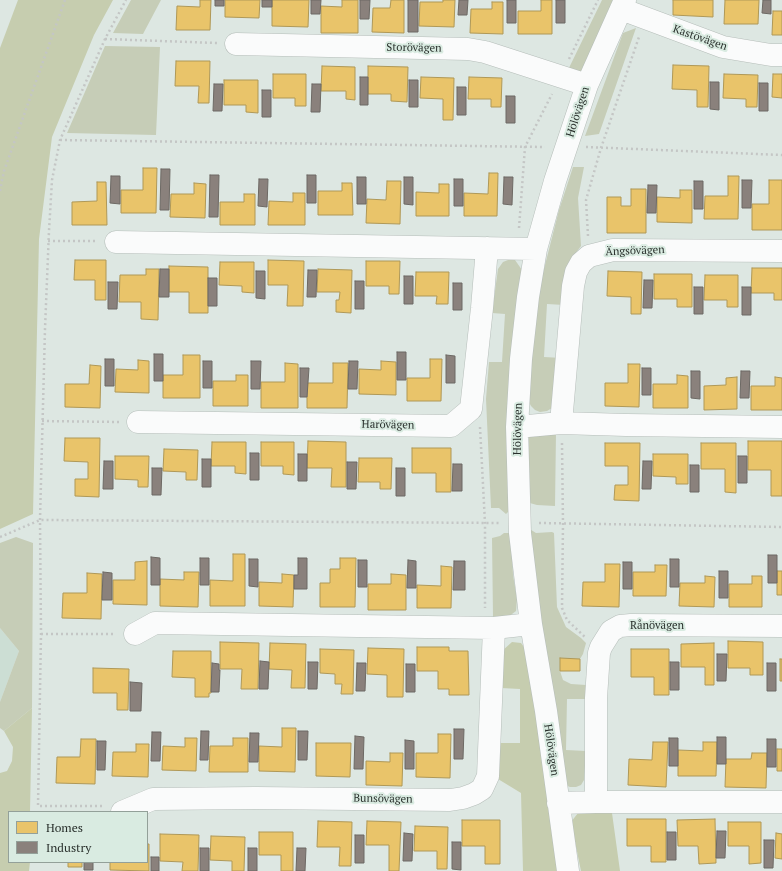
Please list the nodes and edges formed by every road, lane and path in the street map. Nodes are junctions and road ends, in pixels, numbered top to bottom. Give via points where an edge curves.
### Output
1 (65, 0) edge
2 (126, 0) edge
3 (598, 0) edge
4 (623, 4) edge
5 (645, 19) junction
6 (105, 39) junction
7 (236, 44) joint
8 (782, 55) edge
9 (560, 78) junction
10 (586, 85) junction
11 (60, 140) junction
12 (525, 147) junction
13 (549, 148) dead end
14 (584, 148) dead end
15 (601, 148) junction
16 (782, 155) edge
17 (0, 191) edge
18 (48, 241) junction
19 (116, 242) joint
20 (487, 248) junction
21 (527, 249) junction
22 (782, 251) edge
23 (589, 256) junction
24 (471, 409) junction
25 (42, 421) junction
26 (138, 422) joint
27 (562, 423) junction
28 (518, 427) junction
29 (782, 427) edge
30 (40, 520) junction
31 (485, 523) junction
32 (506, 523) dead end
33 (536, 523) dead end
34 (563, 524) junction
35 (782, 527) edge
36 (0, 537) edge
37 (531, 624) junction
38 (782, 626) edge
39 (489, 628) junction
40 (41, 634) junction
41 (135, 634) joint
42 (601, 647) junction
43 (596, 802) junction
44 (782, 802) edge
45 (558, 803) junction
46 (113, 809) edge
47 (568, 871) edge

1 - 17 path via 4,171
2 - 6 path
3 - 9 path
4 - 5 street, Kastövägen
4 - 10 street, Hölövägen
5 - 8 street, Kastövägen via 723,47
5 - 15 path
6 - 7 path
6 - 11 path
7 - 9 street, Storövägen via 468,49 485,52
9 - 10 street, Storövägen
9 - 12 path
10 - 21 street, Hölövägen via 555,181
11 - 12 path
11 - 18 path via 52,180
12 - 13 path
12 - 21 path
14 - 15 path
15 - 16 path
15 - 23 path via 586,200
18 - 19 path
18 - 25 path
19 - 20 street
20 - 21 street
20 - 24 street
21 - 28 street, Hölövägen via 528,296 521,359
22 - 23 street, Ängsövägen via 614,250
23 - 27 street, Ängsövägen via 576,272 573,286
24 - 26 street, Harövägen via 451,426
24 - 31 path via 479,422
25 - 26 path
25 - 30 path
27 - 28 street
27 - 29 street
27 - 34 path
28 - 37 street, Hölövägen via 520,534
30 - 31 path
30 - 36 path
30 - 40 path
31 - 32 path
31 - 39 path
33 - 34 path
34 - 35 path
34 - 42 path via 562,608 567,620 582,635
37 - 39 street
37 - 45 street, Hölövägen
38 - 42 street, Rånövägen via 620,626 611,632
39 - 41 street via 155,623
39 - 46 street, Bunsövägen via 488,776 482,789 474,794 450,800 153,799
40 - 41 path
40 - 46 path via 38,806
42 - 43 street, Rånövägen via 596,698
43 - 44 street
43 - 45 street
45 - 47 street, Hölövägen

